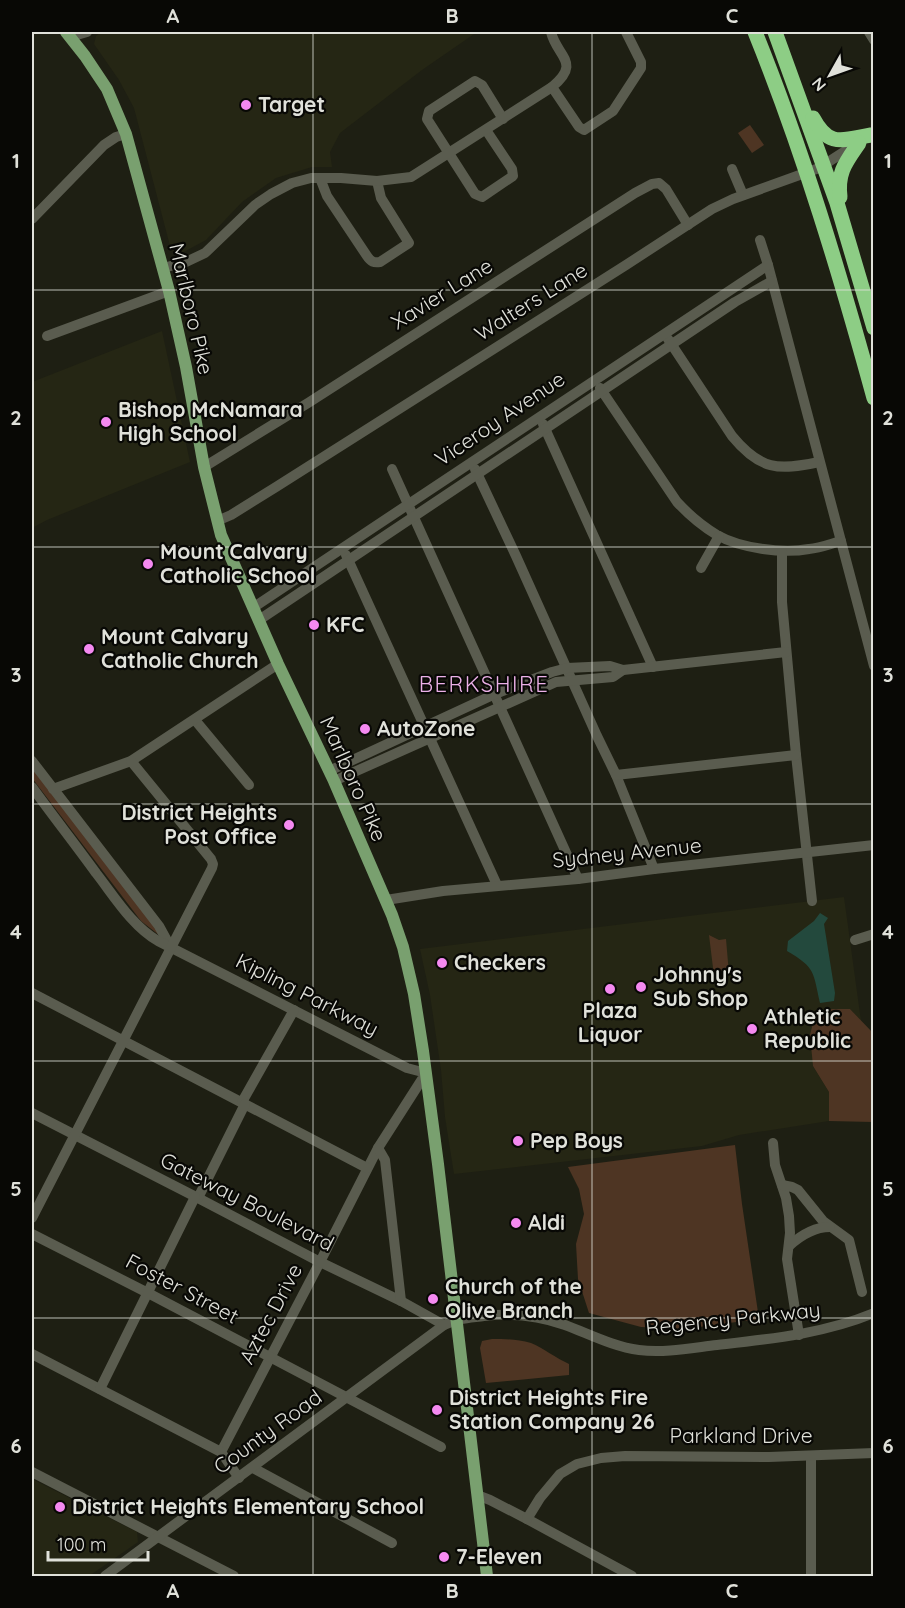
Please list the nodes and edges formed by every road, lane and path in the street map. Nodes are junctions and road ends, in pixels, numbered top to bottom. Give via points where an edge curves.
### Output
1 (87, 32) edge
2 (551, 32) edge
3 (626, 32) edge
4 (754, 32) edge
5 (775, 32) edge
6 (869, 32) edge
7 (69, 33) edge
8 (873, 40) edge
9 (795, 86) junction
10 (552, 87) junction
11 (503, 119) junction
12 (486, 130) junction
13 (126, 134) junction
14 (868, 137) edge
15 (449, 153) junction
16 (824, 165) junction
17 (732, 169) dead end
18 (807, 173) junction
19 (320, 178) junction
20 (377, 181) junction
21 (743, 195) junction
22 (32, 219) edge
23 (688, 225) junction
24 (844, 229) junction
25 (760, 240) dead end
26 (768, 265) junction
27 (163, 268) junction
28 (772, 281) junction
29 (169, 291) junction
30 (873, 328) edge
31 (664, 334) junction
32 (47, 336) dead end
33 (671, 345) junction
34 (594, 380) junction
35 (602, 392) junction
36 (873, 398) edge
37 (539, 417) junction
38 (546, 429) junction
39 (471, 462) junction
40 (819, 462) junction
41 (204, 467) junction
42 (392, 469) dead end
43 (478, 475) junction
44 (408, 504) junction
45 (413, 517) junction
46 (217, 521) junction
47 (719, 536) junction
48 (841, 541) junction
49 (343, 549) junction
50 (782, 551) junction
51 (349, 560) junction
52 (701, 568) dead end
53 (254, 607) junction
54 (260, 620) junction
55 (786, 652) junction
56 (278, 664) junction
57 (873, 666) edge
58 (653, 667) junction
59 (567, 668) junction
60 (623, 670) junction
61 (573, 681) junction
62 (495, 694) junction
63 (500, 706) junction
64 (195, 720) junction
65 (425, 726) junction
66 (430, 737) junction
67 (796, 755) junction
68 (32, 761) edge
69 (131, 761) junction
70 (616, 775) junction
71 (331, 776) junction
72 (249, 784) dead end
73 (53, 789) junction
74 (33, 793) edge
75 (873, 845) edge
76 (807, 853) junction
77 (654, 869) junction
78 (579, 879) junction
79 (497, 885) junction
80 (386, 900) junction
81 (812, 902) dead end
82 (873, 934) edge
83 (855, 940) dead end
84 (171, 948) junction
85 (32, 993) edge
86 (294, 1010) junction
87 (123, 1040) junction
88 (426, 1073) junction
89 (244, 1103) junction
90 (32, 1113) edge
91 (74, 1135) junction
92 (773, 1143) dead end
93 (378, 1148) junction
94 (367, 1168) junction
95 (782, 1185) junction
96 (197, 1197) junction
97 (32, 1218) edge
98 (830, 1227) junction
99 (32, 1234) edge
100 (789, 1246) junction
101 (320, 1262) junction
102 (862, 1292) dead end
103 (148, 1293) junction
104 (401, 1301) junction
105 (873, 1313) edge
106 (456, 1319) junction
107 (444, 1325) junction
108 (799, 1335) junction
109 (32, 1354) edge
110 (270, 1358) junction
111 (100, 1389) junction
112 (347, 1398) junction
113 (441, 1447) dead end
114 (221, 1452) junction
115 (873, 1453) edge
116 (811, 1456) junction
117 (253, 1468) junction
118 (32, 1472) edge
119 (239, 1478) junction
120 (477, 1495) junction
121 (527, 1519) junction
122 (158, 1537) junction
123 (392, 1543) dead end
124 (105, 1576) edge
125 (234, 1576) edge
126 (487, 1576) edge
127 (632, 1576) edge
128 (811, 1576) edge

1 - 7 street
2 - 10 street via 567,64 563,76
3 - 10 street via 641,68 613,111 581,129
4 - 18 highway
5 - 9 highway
6 - 8 street
7 - 13 main road, Marlboro Pike via 107,89
9 - 14 highway via 818,128 828,138
9 - 16 highway
10 - 11 street
11 - 12 street
11 - 15 street via 479,82 470,83 427,114
12 - 15 street
12 - 15 street via 513,176 482,197 475,194
13 - 22 street via 104,145
13 - 27 main road, Marlboro Pike
14 - 16 street, Walters Lane
14 - 24 highway via 844,165 839,178
15 - 20 street via 411,177
16 - 18 street, Walters Lane
16 - 24 highway
17 - 21 street
18 - 21 street, Walters Lane
18 - 36 highway
19 - 20 street
19 - 20 street via 327,196 375,263 409,243 381,198
19 - 27 street via 292,183 271,194 205,253
21 - 23 street, Walters Lane
23 - 41 street, Xavier Lane via 666,189 652,184
23 - 46 street, Walters Lane
24 - 30 highway
25 - 26 street
26 - 28 street
26 - 31 street, Viceroy Avenue
27 - 29 main road, Marlboro Pike
28 - 33 street, Viceroy Avenue
28 - 40 street
29 - 32 street
29 - 41 main road, Marlboro Pike
31 - 33 street
31 - 34 street, Viceroy Avenue
33 - 35 street, Viceroy Avenue
33 - 40 street via 742,449 768,465 783,468
34 - 35 street
34 - 37 street, Viceroy Avenue
35 - 38 street, Viceroy Avenue
35 - 47 street via 677,502
37 - 38 street
37 - 39 street, Viceroy Avenue
38 - 43 street, Viceroy Avenue
38 - 58 street
39 - 43 street
39 - 44 street, Viceroy Avenue
40 - 48 street
41 - 46 main road, Marlboro Pike
42 - 44 street
43 - 45 street, Viceroy Avenue
43 - 59 street
44 - 45 street
44 - 49 street, Viceroy Avenue
45 - 51 street, Viceroy Avenue
45 - 62 street
46 - 53 main road, Marlboro Pike
47 - 50 street via 760,549
47 - 52 street
48 - 50 street via 808,550
48 - 57 street
49 - 51 street
49 - 53 street, Viceroy Avenue
50 - 55 street
51 - 54 street, Viceroy Avenue
51 - 65 street
53 - 54 main road, Marlboro Pike
54 - 56 main road, Marlboro Pike
55 - 58 street
55 - 67 street
56 - 64 street
56 - 71 main road, Marlboro Pike
58 - 60 street
59 - 60 street via 610,666
59 - 61 street
59 - 62 street
60 - 61 street via 613,677
61 - 63 street via 556,682
61 - 70 street
62 - 63 street
62 - 65 street
63 - 66 street
63 - 78 street
64 - 69 street
64 - 72 street
65 - 66 street
65 - 71 street
66 - 71 street
66 - 79 street
67 - 70 street
67 - 76 street
68 - 73 street
69 - 73 street
69 - 84 street via 212,859 212,870
70 - 77 street
71 - 80 main road, Marlboro Pike
73 - 84 street via 159,926
74 - 84 street, Kipling Parkway via 137,924
75 - 76 street, Sydney Avenue
76 - 77 street, Sydney Avenue
76 - 81 street
77 - 78 street, Sydney Avenue
78 - 79 street, Sydney Avenue
79 - 80 street, Sydney Avenue
80 - 88 main road, Marlboro Pike via 410,974
82 - 83 street
84 - 86 street, Kipling Parkway
84 - 87 street
85 - 87 street
86 - 88 street, Kipling Parkway via 407,1068
86 - 89 street
87 - 89 street
87 - 91 street
88 - 93 street, Aztec Drive
88 - 106 main road, Marlboro Pike
89 - 94 street
89 - 96 street
90 - 91 street, Gateway Boulevard
91 - 96 street, Gateway Boulevard
91 - 97 street
92 - 95 street
93 - 94 street, Aztec Drive
93 - 104 street via 385,1160
94 - 101 street, Aztec Drive
95 - 98 street via 798,1190
95 - 100 street via 789,1216
96 - 101 street, Gateway Boulevard
96 - 103 street
98 - 100 street via 809,1232
98 - 102 street via 849,1240
99 - 103 street, Foster Street
100 - 108 street via 788,1269
101 - 104 street, Gateway Boulevard
101 - 110 street, Aztec Drive
103 - 110 street, Foster Street
103 - 111 street
104 - 107 street, Gateway Boulevard
105 - 108 street, Regency Parkway
106 - 107 street, County Road
106 - 108 street, Regency Parkway via 507,1315 547,1320 624,1347 653,1351
106 - 120 main road, Marlboro Pike
107 - 112 street, County Road
109 - 111 street
110 - 112 street, Foster Street
110 - 114 street, Aztec Drive
111 - 114 street
112 - 113 street, Foster Street
112 - 117 street, County Road
114 - 119 street
115 - 116 street, Parkland Drive
116 - 121 street, Parkland Drive via 625,1456 590,1460 560,1474
116 - 128 street
117 - 119 street, County Road
117 - 123 street
118 - 122 street
119 - 122 street, County Road
120 - 121 street
120 - 126 main road, Marlboro Pike
121 - 127 street
122 - 124 street, County Road
122 - 125 street

